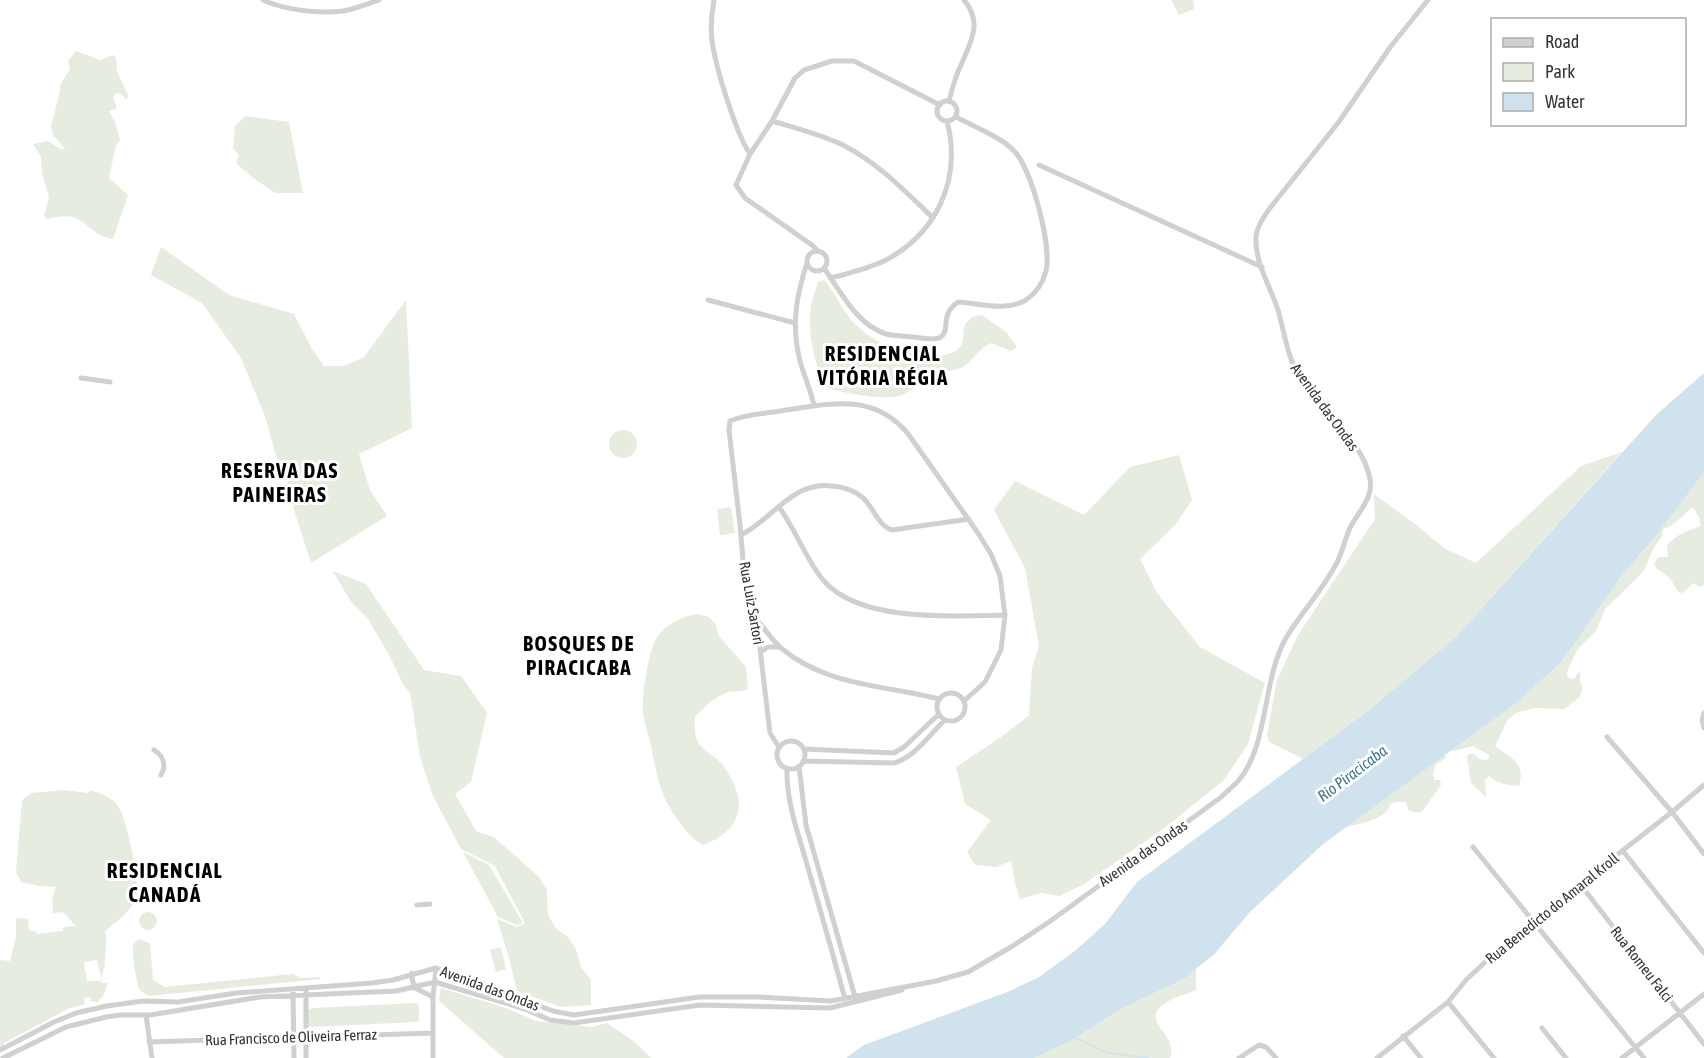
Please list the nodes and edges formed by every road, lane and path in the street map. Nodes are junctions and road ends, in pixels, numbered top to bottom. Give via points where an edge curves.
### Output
1 (263, 0) edge
2 (379, 0) edge
3 (714, 0) edge
4 (964, 0) edge
5 (1428, 0) edge
6 (949, 101) junction
7 (940, 105) junction
8 (956, 117) junction
9 (772, 121) junction
10 (947, 121) junction
11 (750, 154) junction
12 (1039, 165) dead end
13 (933, 218) junction
14 (818, 251) junction
15 (807, 263) junction
16 (1262, 267) junction
17 (824, 268) junction
18 (831, 278) junction
19 (708, 300) dead end
20 (795, 323) junction
21 (81, 378) dead end
22 (110, 382) dead end
23 (814, 406) junction
24 (778, 507) junction
25 (969, 519) junction
26 (741, 535) junction
27 (1005, 615) junction
28 (754, 617) junction
29 (780, 647) junction
30 (761, 652) junction
31 (939, 699) junction
32 (964, 701) junction
33 (1704, 712) edge
34 (939, 714) junction
35 (945, 720) junction
36 (1704, 728) edge
37 (1607, 737) dead end
38 (779, 747) junction
39 (804, 749) junction
40 (154, 750) dead end
41 (801, 764) junction
42 (787, 768) junction
43 (161, 775) dead end
44 (1704, 785) edge
45 (1672, 812) junction
46 (806, 825) junction
47 (795, 829) junction
48 (1473, 847) dead end
49 (1623, 851) junction
50 (1704, 854) edge
51 (817, 863) junction
52 (807, 864) junction
53 (1580, 884) junction
54 (430, 903) dead end
55 (417, 905) dead end
56 (1534, 921) junction
57 (1704, 953) edge
58 (436, 968) junction
59 (412, 974) junction
60 (435, 982) junction
61 (917, 984) junction
62 (306, 987) junction
63 (415, 988) junction
64 (293, 991) junction
65 (306, 994) junction
66 (1704, 994) edge
67 (433, 997) junction
68 (855, 997) junction
69 (845, 999) junction
70 (143, 1001) junction
71 (154, 1001) junction
72 (1448, 1002) junction
73 (1680, 1013) junction
74 (148, 1015) junction
75 (111, 1016) junction
76 (1542, 1029) dead end
77 (433, 1033) junction
78 (1404, 1036) junction
79 (293, 1037) junction
80 (306, 1037) junction
81 (149, 1042) junction
82 (1704, 1044) edge
83 (1635, 1048) junction
84 (0, 1050) edge
85 (3, 1058) edge
86 (152, 1058) edge
87 (294, 1058) edge
88 (306, 1058) edge
89 (433, 1058) edge
90 (1239, 1058) edge
91 (1276, 1058) edge
92 (1377, 1058) edge
93 (1421, 1058) edge
94 (1494, 1058) edge
95 (1566, 1058) edge
96 (1622, 1058) edge
97 (1644, 1058) edge

1 - 2 street via 315,11 343,11
3 - 11 street via 713,48
4 - 6 street via 972,12 975,33
5 - 16 street, Avenida das Ondas via 1264,217 1255,239
6 - 7 street
6 - 8 street via 957,107
7 - 9 street via 864,65 844,60 804,70 795,78
7 - 10 street via 938,114
8 - 10 street
8 - 18 street via 1010,147 1021,161 1041,215 1047,252 1047,268 1037,291 1011,306 958,302 948,311 945,333 934,339 885,334 873,327 854,311
9 - 11 street
9 - 13 street via 815,134 868,160
10 - 13 street via 951,142 949,180
11 - 14 street via 736,184 738,190
12 - 16 street
13 - 18 street via 896,254
14 - 15 street via 810,254
14 - 17 street via 826,256
15 - 17 street via 813,270
15 - 20 street via 797,294
16 - 61 street, Avenida das Ondas via 1291,362 1348,436 1371,488 1350,527 1337,564 1285,641 1269,685 1252,758 1240,779 1220,798 1049,922 968,972
17 - 18 street
19 - 20 street
20 - 23 street via 800,361
21 - 22 street
23 - 25 street via 852,403 897,421
23 - 26 street, Rua Luiz Sartori via 730,421
24 - 25 street via 801,490 828,485 861,496 883,525 892,530
24 - 26 street via 758,526
24 - 27 street via 824,581 851,600 900,614
25 - 27 street via 1000,576
26 - 28 street, Rua Luiz Sartori via 745,582
27 - 32 street via 997,662 985,682
28 - 29 street
28 - 30 street, Rua Luiz Sartori
29 - 30 street via 768,647
29 - 31 street via 807,666 844,681
30 - 38 street, Rua Luiz Sartori via 770,733
31 - 32 street via 954,693
31 - 34 street
32 - 35 street via 961,717
33 - 36 street
34 - 35 street
34 - 39 street via 894,753
35 - 41 street via 901,761
37 - 45 street
38 - 39 street via 791,741
38 - 42 street via 778,761
39 - 41 street
40 - 43 street via 163,758
41 - 42 street
41 - 46 street
42 - 47 street
44 - 45 street, Rua Benedicto do Amaral Kroll
45 - 49 street, Rua Benedicto do Amaral Kroll
45 - 50 street
46 - 47 street
46 - 51 street
47 - 52 street
48 - 56 street
49 - 53 street, Rua Benedicto do Amaral Kroll
49 - 57 street
51 - 52 street
51 - 68 street
52 - 69 street
53 - 56 street, Rua Benedicto do Amaral Kroll
53 - 73 street, Rua Romeu Falci
54 - 55 street
56 - 72 street, Rua Benedicto do Amaral Kroll via 1485,961
56 - 83 street
58 - 59 street, Avenida das Ondas
58 - 60 street
58 - 69 street, Avenida das Ondas via 574,1015 699,997
59 - 62 street, Avenida das Ondas via 393,980
59 - 63 street
60 - 61 street, Avenida das Ondas via 550,1020 574,1023 700,1005 830,1008 893,994
60 - 63 street, Avenida das Ondas
60 - 67 street
61 - 68 street, Avenida das Ondas
62 - 64 street, Avenida das Ondas
62 - 65 street
63 - 65 street, Avenida das Ondas
63 - 67 street, Avenida das Ondas
64 - 65 street, Avenida das Ondas
64 - 71 street, Avenida das Ondas
64 - 74 street, Avenida das Ondas
64 - 79 street
65 - 80 street
66 - 73 street
67 - 77 street
68 - 69 street, Avenida das Ondas
70 - 71 street, Avenida das Ondas
70 - 75 street via 134,1005 133,1010
70 - 84 street, Avenida das Ondas via 76,1013
71 - 74 street via 147,1009
72 - 78 street, Rua Benedicto do Amaral Kroll
72 - 94 street
73 - 82 street, Rua Romeu Falci
73 - 83 street
74 - 75 street, Avenida das Ondas
74 - 81 street
75 - 85 street, Avenida das Ondas via 66,1027
76 - 95 street
77 - 80 street, Rua Francisco de Oliveira Ferraz
77 - 89 street
78 - 92 street, Rua Benedicto do Amaral Kroll
78 - 93 street
79 - 80 street, Rua Francisco de Oliveira Ferraz
79 - 81 street, Rua Francisco de Oliveira Ferraz
79 - 87 street
80 - 88 street
81 - 86 street
83 - 96 street
83 - 97 street
90 - 91 street via 1259,1046 1268,1048

